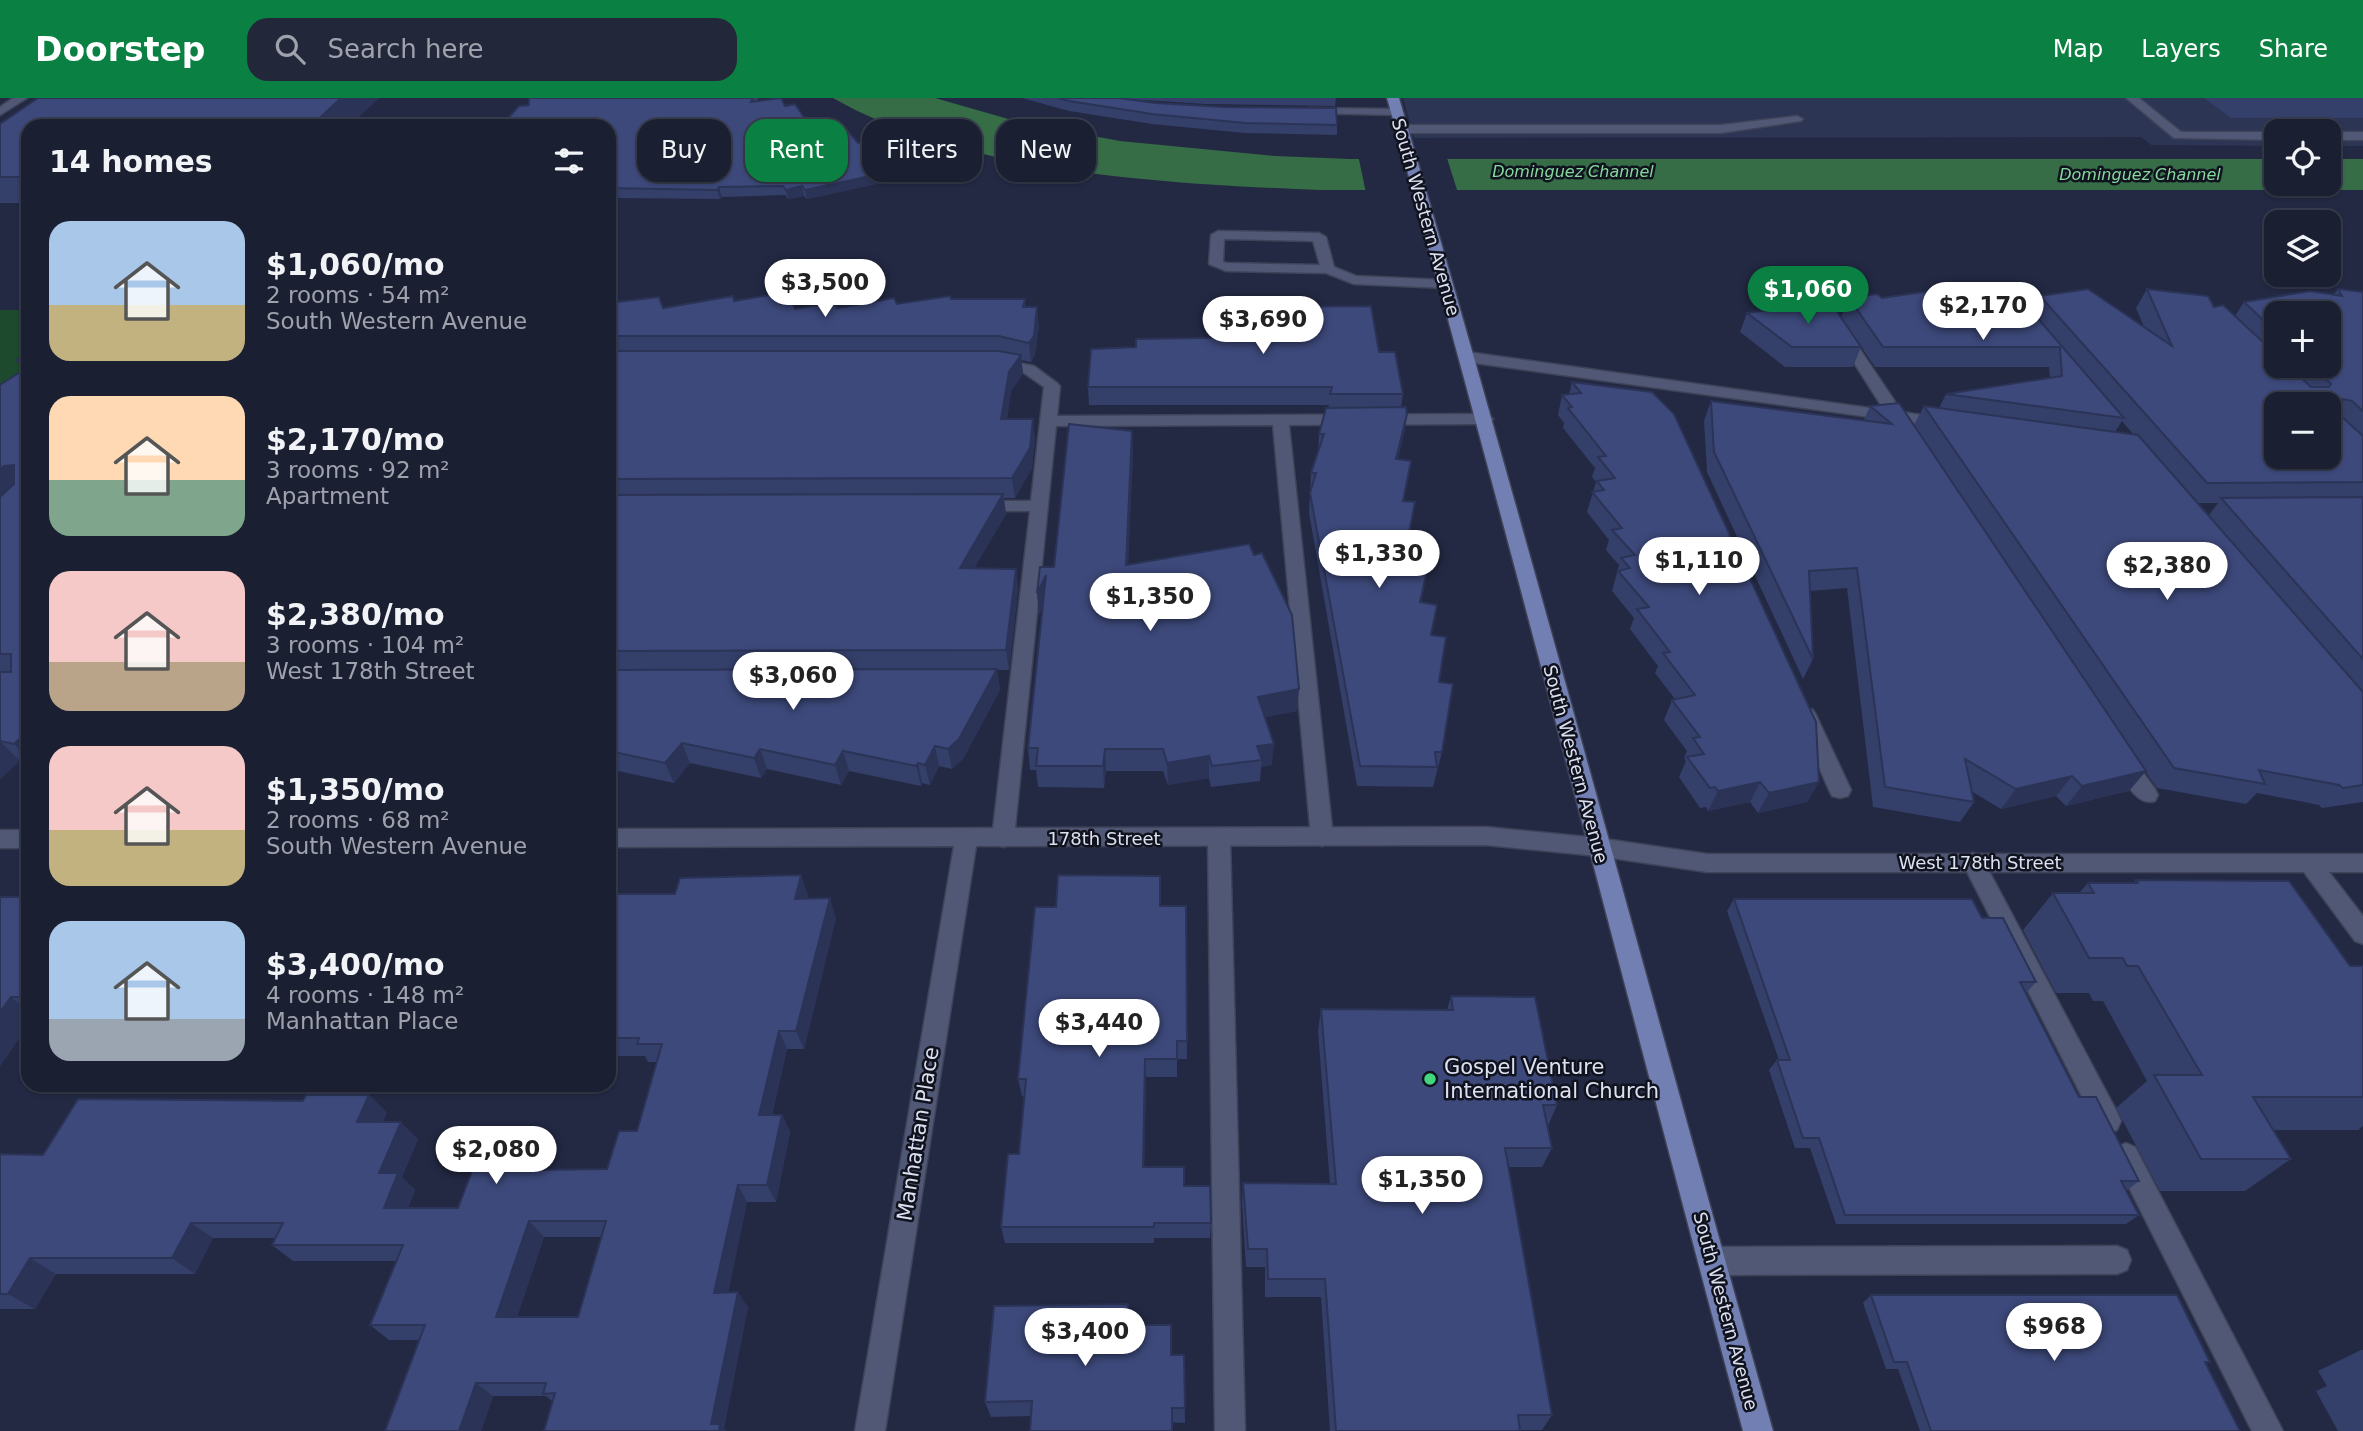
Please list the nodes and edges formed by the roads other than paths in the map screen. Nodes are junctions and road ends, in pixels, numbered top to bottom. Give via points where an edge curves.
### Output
1 (20, 98) edge
2 (1393, 98) edge
3 (2132, 98) edge
4 (1302, 111) edge
5 (0, 112) edge
6 (1396, 112) junction
7 (1797, 119) dead end
8 (1401, 129) junction
9 (2264, 136) edge
10 (2341, 136) edge
11 (2363, 136) edge
12 (1328, 269) junction
13 (1445, 284) junction
14 (1835, 323) edge
15 (1467, 357) junction
16 (973, 363) edge
17 (1656, 383) junction
18 (1668, 408) edge
19 (1896, 416) junction
20 (1485, 419) junction
21 (1281, 420) junction
22 (1048, 421) junction
23 (1962, 425) edge
24 (1911, 439) edge
25 (956, 506) edge
26 (1039, 506) junction
27 (1800, 701) edge
28 (2109, 738) edge
29 (1840, 790) dead end
30 (2147, 795) dead end
31 (1322, 837) junction
32 (616, 838) edge
33 (966, 838) junction
34 (1003, 838) junction
35 (0, 839) edge
36 (21, 839) edge
37 (1219, 839) junction
38 (1598, 847) junction
39 (1973, 862) junction
40 (2310, 863) junction
41 (2363, 863) edge
42 (2363, 934) edge
43 (2117, 1260) dead end
44 (1712, 1261) junction
45 (870, 1431) edge
46 (1230, 1431) edge
47 (1758, 1431) edge
48 (2268, 1431) edge

1 - 5 street
2 - 6 main road, South Western Avenue
3 - 9 street via 2178,136
4 - 6 street
6 - 8 main road, South Western Avenue
7 - 8 street via 1721,129
8 - 13 main road, South Western Avenue
10 - 11 street
12 - 12 street via 1216,264 1218,235 1320,237
12 - 13 street via 1354,280
13 - 15 main road, South Western Avenue
14 - 19 street
15 - 17 street
15 - 20 main road, South Western Avenue
16 - 22 street via 1028,369 1052,386
17 - 18 street
17 - 19 street
19 - 23 street
19 - 24 street
20 - 21 street
20 - 38 main road, South Western Avenue
21 - 22 street
21 - 31 street
22 - 26 street
25 - 26 street
26 - 34 street via 1014,680
27 - 29 street
28 - 30 street
31 - 37 street, 178th Street
31 - 38 street, 178th Street via 1486,836
32 - 33 street, 178th Street
33 - 34 street, 178th Street
33 - 45 street, Manhattan Place
34 - 37 street, 178th Street
35 - 36 street
37 - 46 street
38 - 39 street, West 178th Street via 1707,863
38 - 44 main road, South Western Avenue
39 - 40 street, West 178th Street
39 - 48 street
40 - 41 street, West 178th Street
40 - 42 street
43 - 44 street
44 - 47 main road, South Western Avenue

